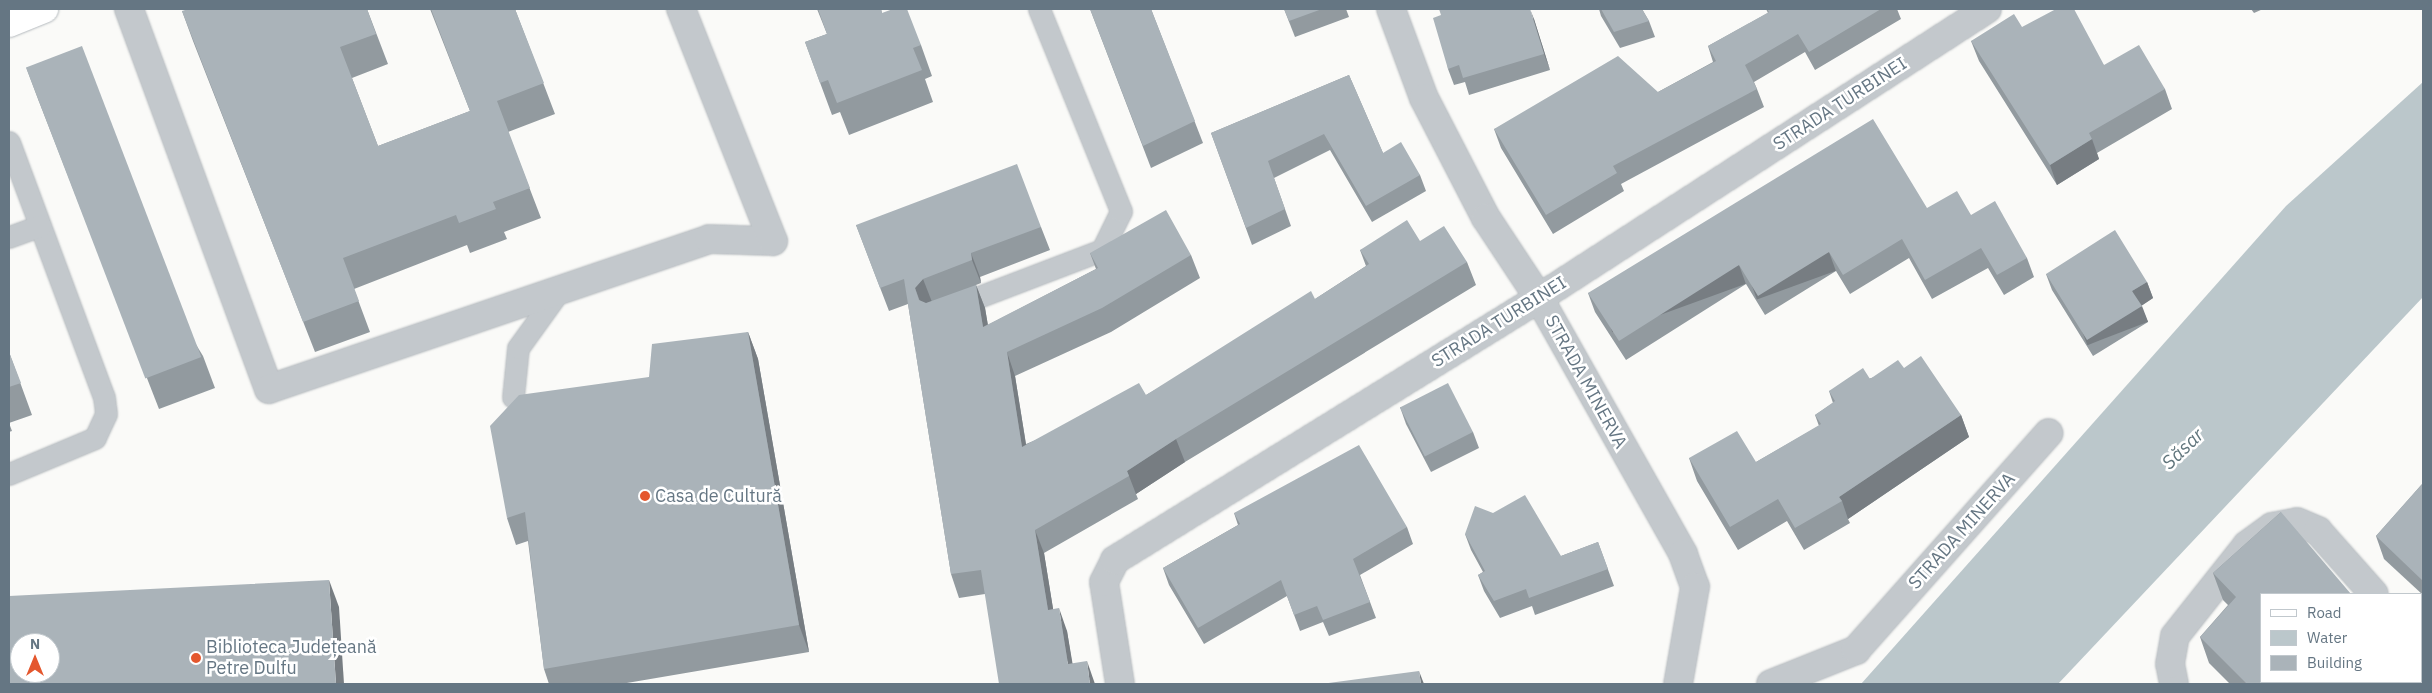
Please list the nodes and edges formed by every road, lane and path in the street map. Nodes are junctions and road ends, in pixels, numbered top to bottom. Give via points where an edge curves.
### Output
1 (44, 9) edge
2 (128, 9) edge
3 (681, 9) edge
4 (1038, 9) edge
5 (1391, 9) edge
6 (1987, 9) edge
7 (1953, 18) edge
8 (9, 22) edge
9 (9, 142) edge
10 (40, 226) junction
11 (9, 238) edge
12 (562, 287) junction
13 (1539, 298) junction
14 (936, 314) edge
15 (513, 397) dead end
16 (2049, 433) dead end
17 (9, 474) edge
18 (2373, 593) edge
19 (1120, 684) edge
20 (1678, 684) edge
21 (1770, 684) edge
22 (2174, 684) edge

1 - 8 main road
2 - 12 street via 269,389
3 - 12 street via 773,241 709,239
4 - 14 lane via 1121,211 1102,250
5 - 13 street, STRADA MINERVA via 1424,98 1472,193
6 - 7 street, STRADA TURBINEI
7 - 13 street, STRADA TURBINEI
9 - 10 lane
10 - 11 lane
10 - 17 lane via 104,397 106,414 95,438
12 - 15 lane via 518,348
13 - 19 street, STRADA TURBINEI via 1115,560 1104,582
13 - 20 street, STRADA MINERVA via 1683,554 1695,587
16 - 21 street, STRADA MINERVA via 1856,650
18 - 22 street via 2318,531 2297,522 2272,527 2247,546 2175,636 2170,664

